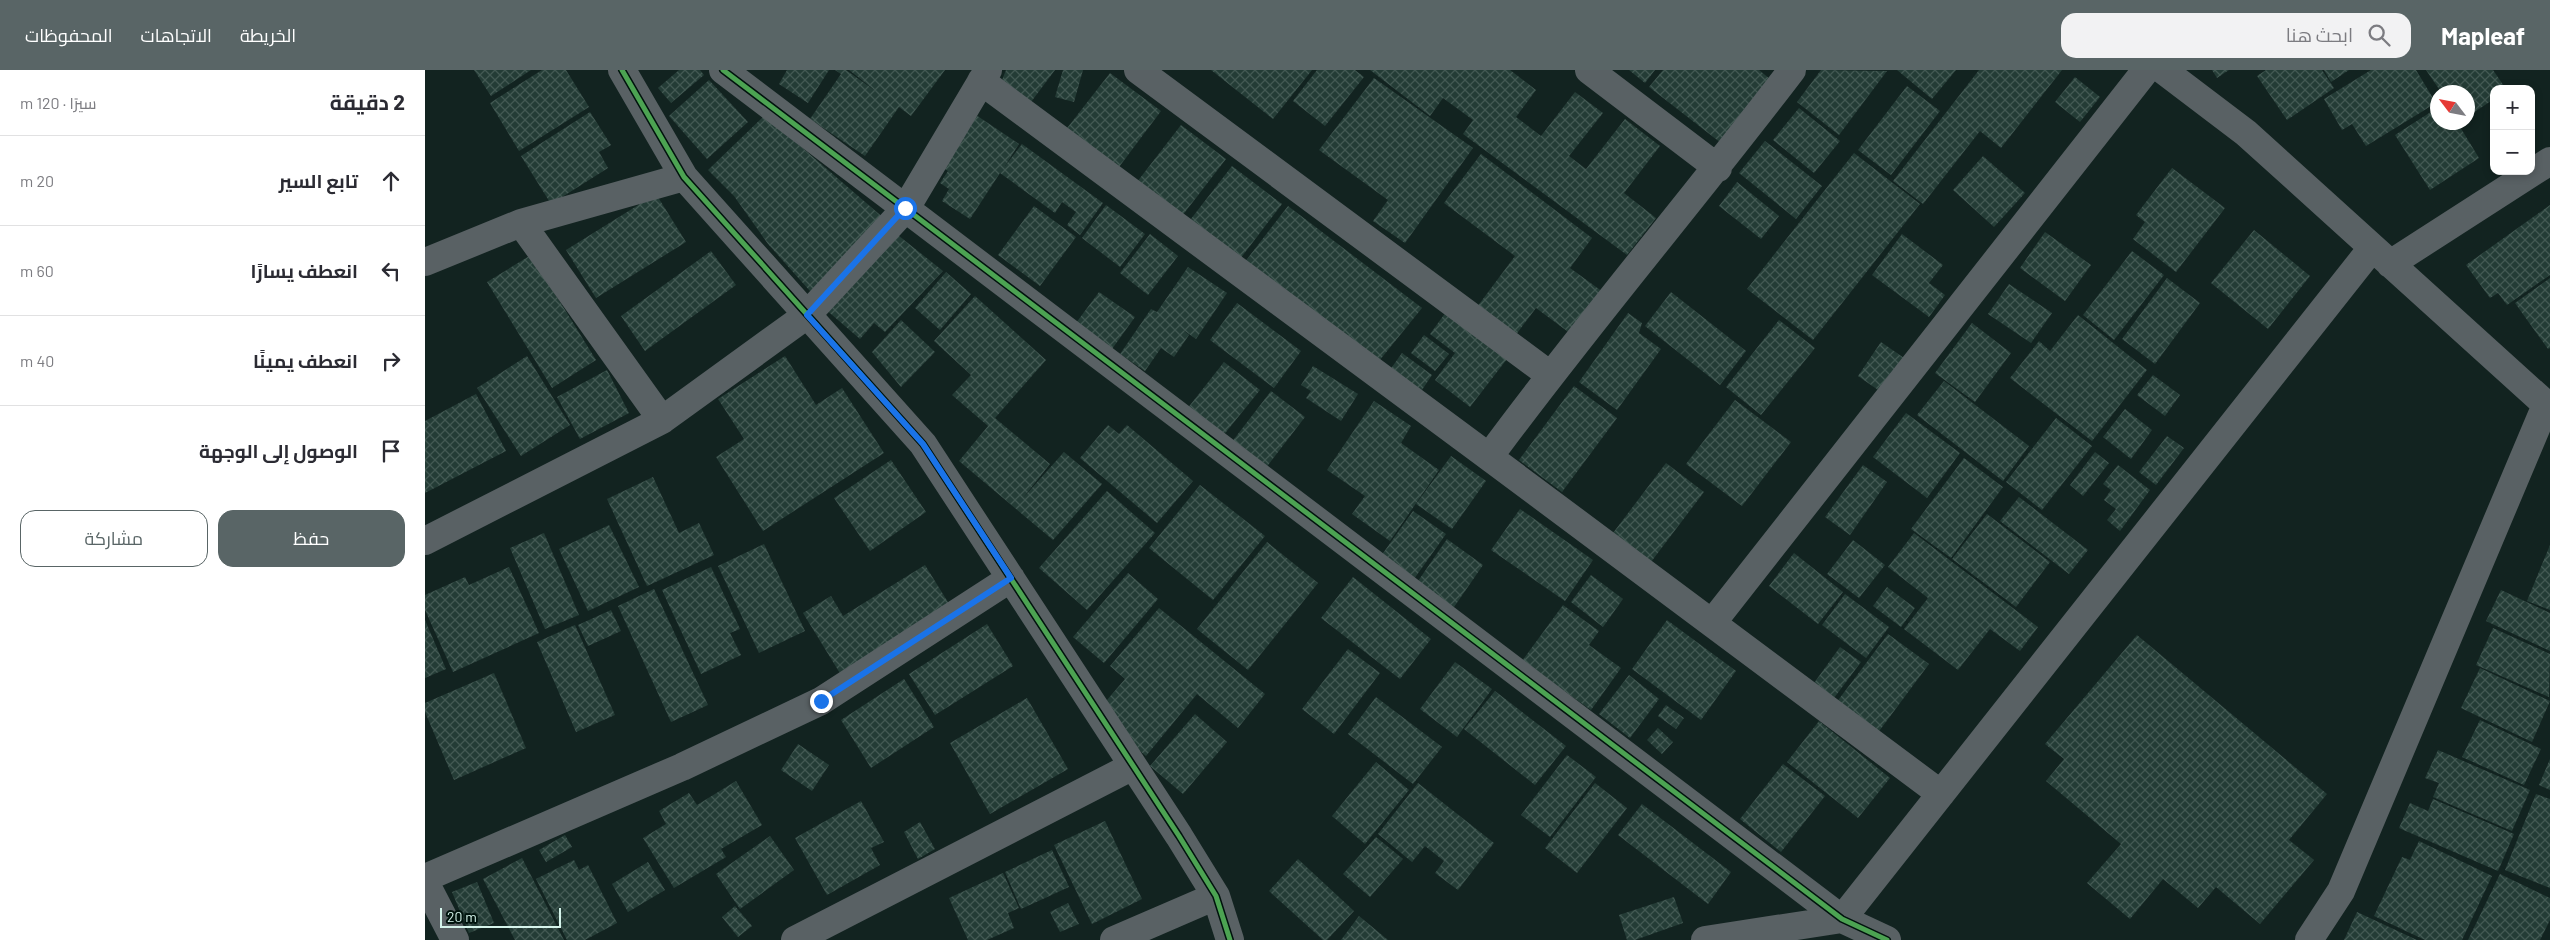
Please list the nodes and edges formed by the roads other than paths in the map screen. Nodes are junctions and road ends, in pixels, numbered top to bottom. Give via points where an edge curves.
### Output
1 (622, 70) edge
2 (723, 70) edge
3 (1138, 70) edge
4 (1589, 70) edge
5 (1792, 70) edge
6 (2146, 70) edge
7 (2163, 70) edge
8 (985, 75) edge
9 (2550, 161) edge
10 (1718, 168) junction
11 (685, 178) junction
12 (905, 208) junction
13 (521, 223) junction
14 (2381, 256) junction
15 (425, 262) edge
16 (807, 315) junction
17 (1550, 375) junction
18 (2548, 407) edge
19 (662, 420) junction
20 (1489, 457) junction
21 (425, 541) edge
22 (1011, 578) junction
23 (1711, 623) junction
24 (1133, 766) junction
25 (1941, 794) junction
26 (425, 878) edge
27 (425, 882) edge
28 (1216, 896) junction
29 (1842, 919) junction
30 (455, 940) edge
31 (795, 940) edge
32 (1114, 940) edge
33 (1230, 940) edge
34 (1705, 940) edge
35 (1887, 940) edge
36 (2309, 940) edge

1 - 11 street
2 - 12 street
3 - 17 street
4 - 10 street
5 - 10 street
6 - 23 street
7 - 14 street via 2245,133
8 - 12 street
8 - 20 street
9 - 14 street
10 - 17 street
11 - 13 street
11 - 16 street
12 - 16 street
12 - 29 street
13 - 15 street
13 - 19 street
14 - 18 street
14 - 25 street
16 - 19 street
16 - 22 street via 923,444
17 - 20 street
18 - 36 street via 2341,891
19 - 21 street
20 - 23 street
22 - 24 street
22 - 26 street via 821,701 682,767
23 - 25 street
24 - 28 street
24 - 31 street
25 - 29 street
27 - 30 street
28 - 32 street
28 - 33 street
29 - 34 street
29 - 35 street

